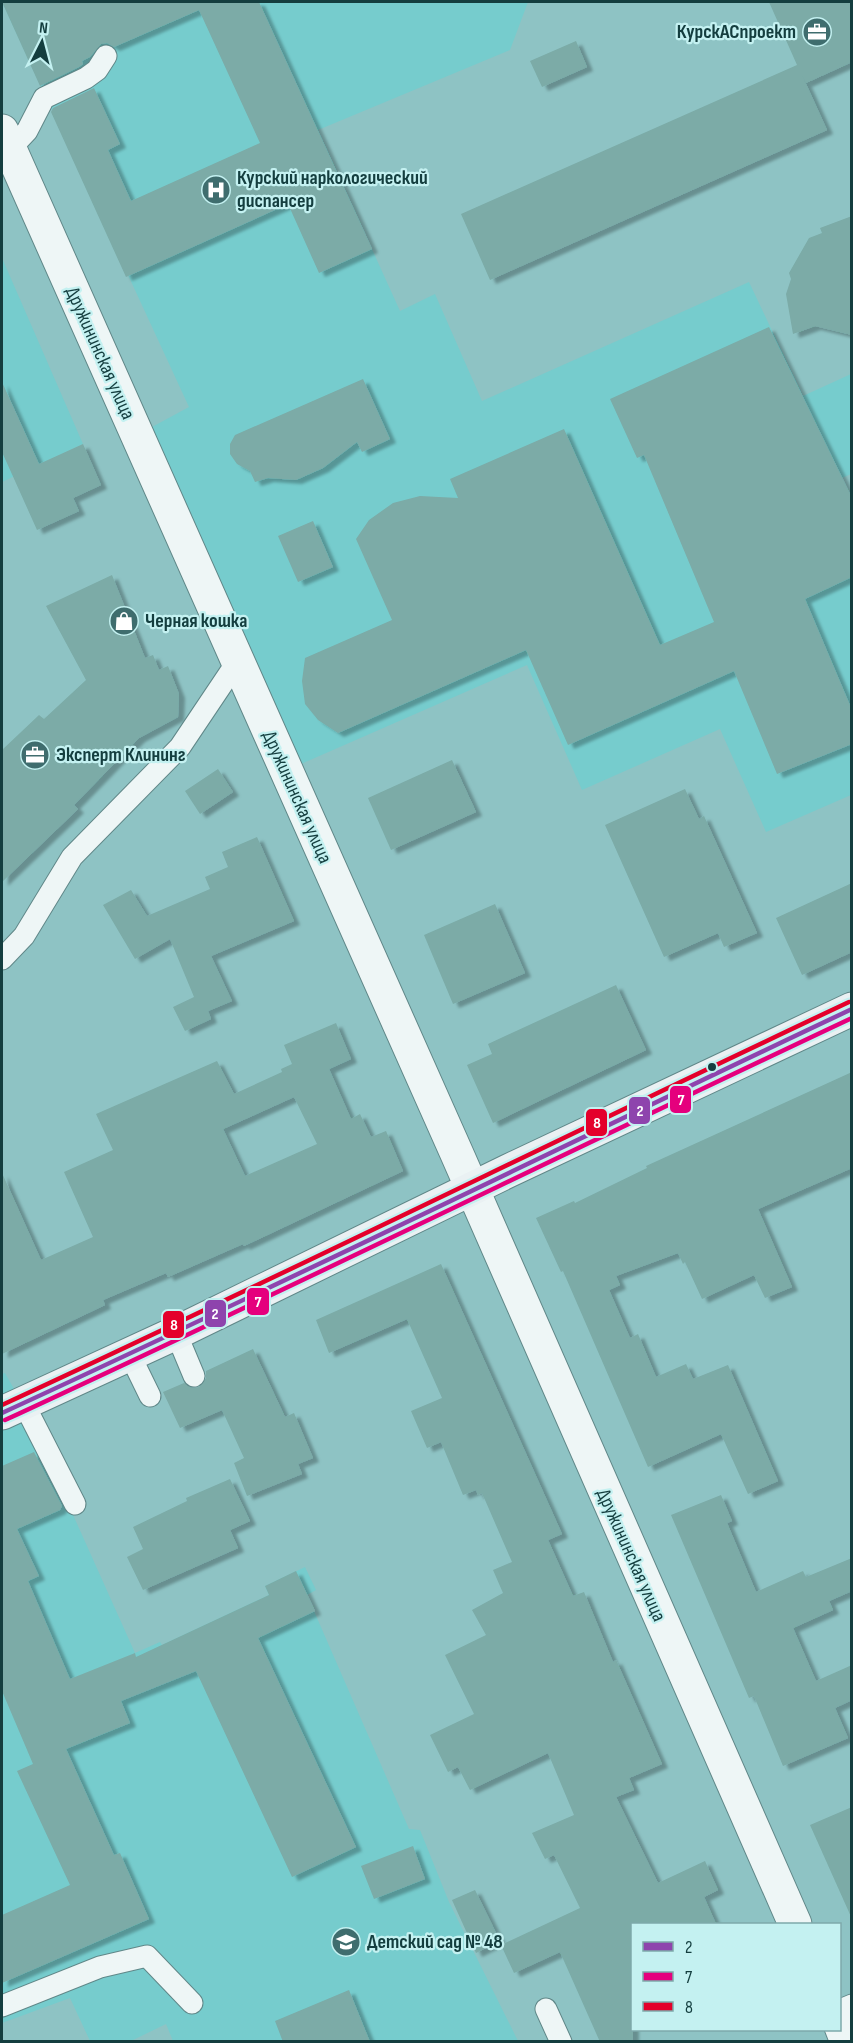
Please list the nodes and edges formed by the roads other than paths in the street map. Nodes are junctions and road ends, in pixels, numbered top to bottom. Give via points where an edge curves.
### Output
1 (106, 56) dead end
2 (6, 140) edge
3 (237, 662) junction
4 (2, 959) edge
5 (852, 1009) edge
6 (471, 1190) junction
7 (176, 1333) junction
8 (130, 1355) junction
9 (194, 1376) dead end
10 (150, 1396) dead end
11 (13, 1408) edge
12 (75, 1504) dead end
13 (795, 1923) edge
14 (192, 2003) dead end
15 (2, 2006) edge
16 (546, 2009) dead end
17 (841, 2026) edge
18 (561, 2042) edge
19 (848, 2042) edge

1 - 2 lane via 86,78 44,98 27,131
2 - 3 street, Дружининская улица
3 - 4 lane via 180,747 72,857 24,936
3 - 6 street, Дружининская улица
5 - 6 main road
6 - 7 main road
6 - 13 street, Дружининская улица
7 - 8 main road
7 - 9 lane
8 - 10 lane
8 - 11 main road
11 - 12 lane
14 - 15 lane via 147,1956 100,1967
16 - 18 lane
17 - 19 street

